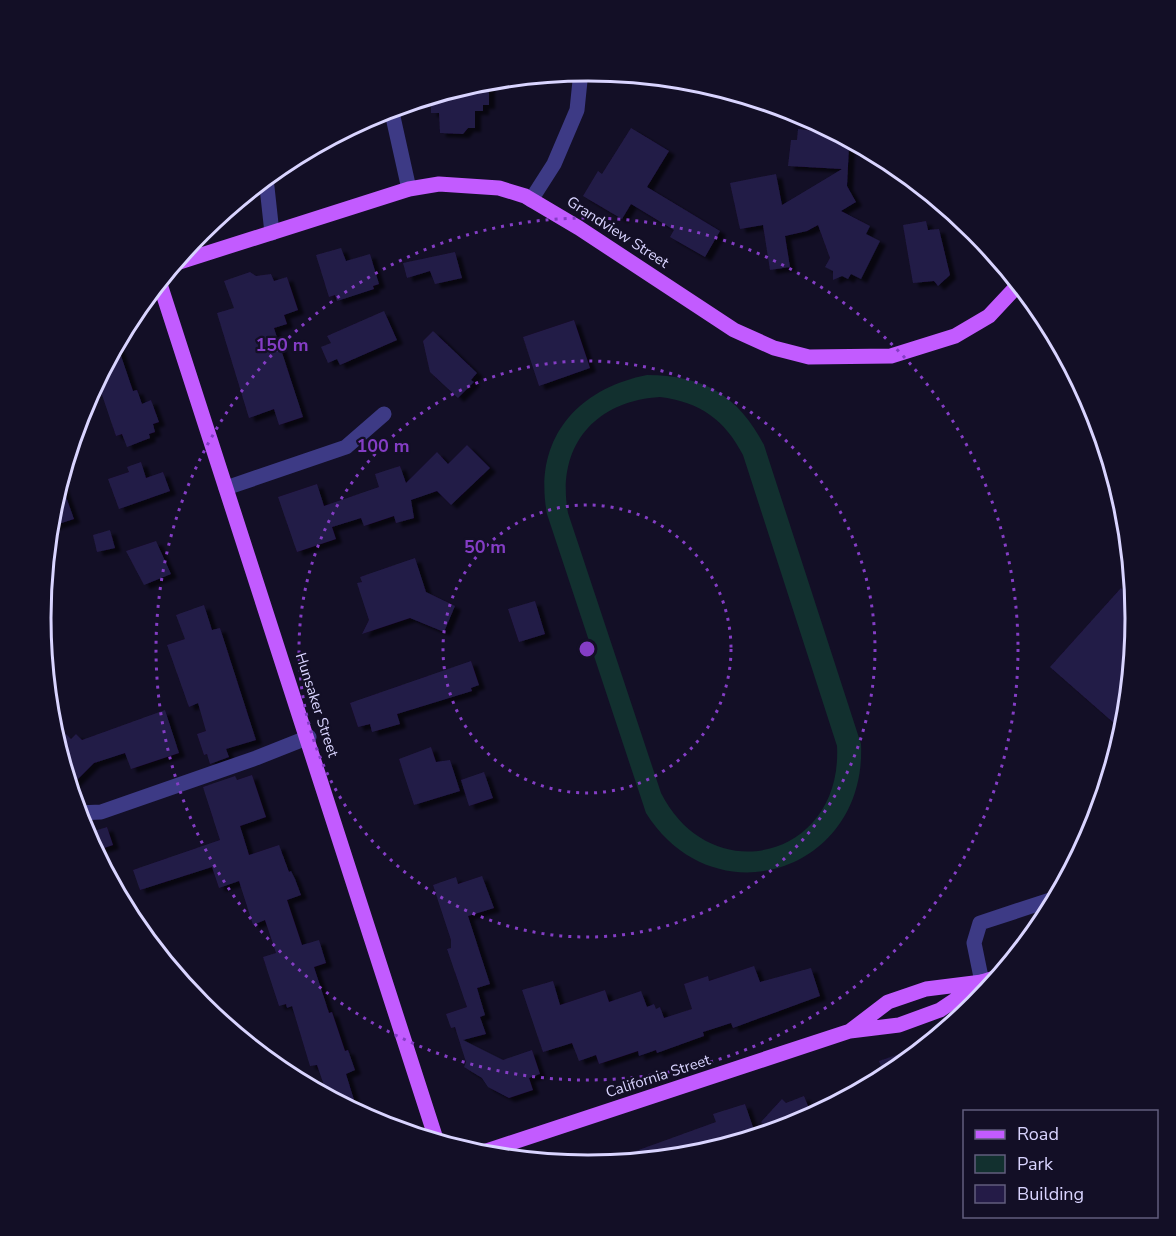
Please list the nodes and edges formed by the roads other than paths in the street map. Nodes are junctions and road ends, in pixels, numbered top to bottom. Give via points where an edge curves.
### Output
1 (580, 81) edge
2 (393, 118) edge
3 (267, 188) edge
4 (410, 189) junction
5 (531, 200) junction
6 (272, 233) junction
7 (188, 259) edge
8 (1013, 290) edge
9 (162, 291) edge
10 (384, 414) dead end
11 (226, 488) junction
12 (309, 737) junction
13 (88, 813) edge
14 (1043, 902) edge
15 (982, 982) junction
16 (850, 1031) junction
17 (434, 1133) edge
18 (498, 1147) edge

1 - 5 street via 577,110 554,164
2 - 4 street
3 - 6 street
4 - 5 main road, Grandview Street via 439,183 499,188
4 - 6 main road, Grandview Street
5 - 8 main road, Grandview Street via 734,330 774,348 809,357 891,356 955,336 989,316
6 - 7 main road, Grandview Street
9 - 11 main road, Hunsaker Street
10 - 11 street via 346,447
11 - 12 main road, Hunsaker Street
12 - 13 street via 101,812
12 - 17 main road, Hunsaker Street
14 - 15 street via 980,923 974,943
15 - 16 main road, California Street via 940,1010 899,1025
15 - 16 main road, California Street via 926,989 888,1002
16 - 18 main road, California Street

